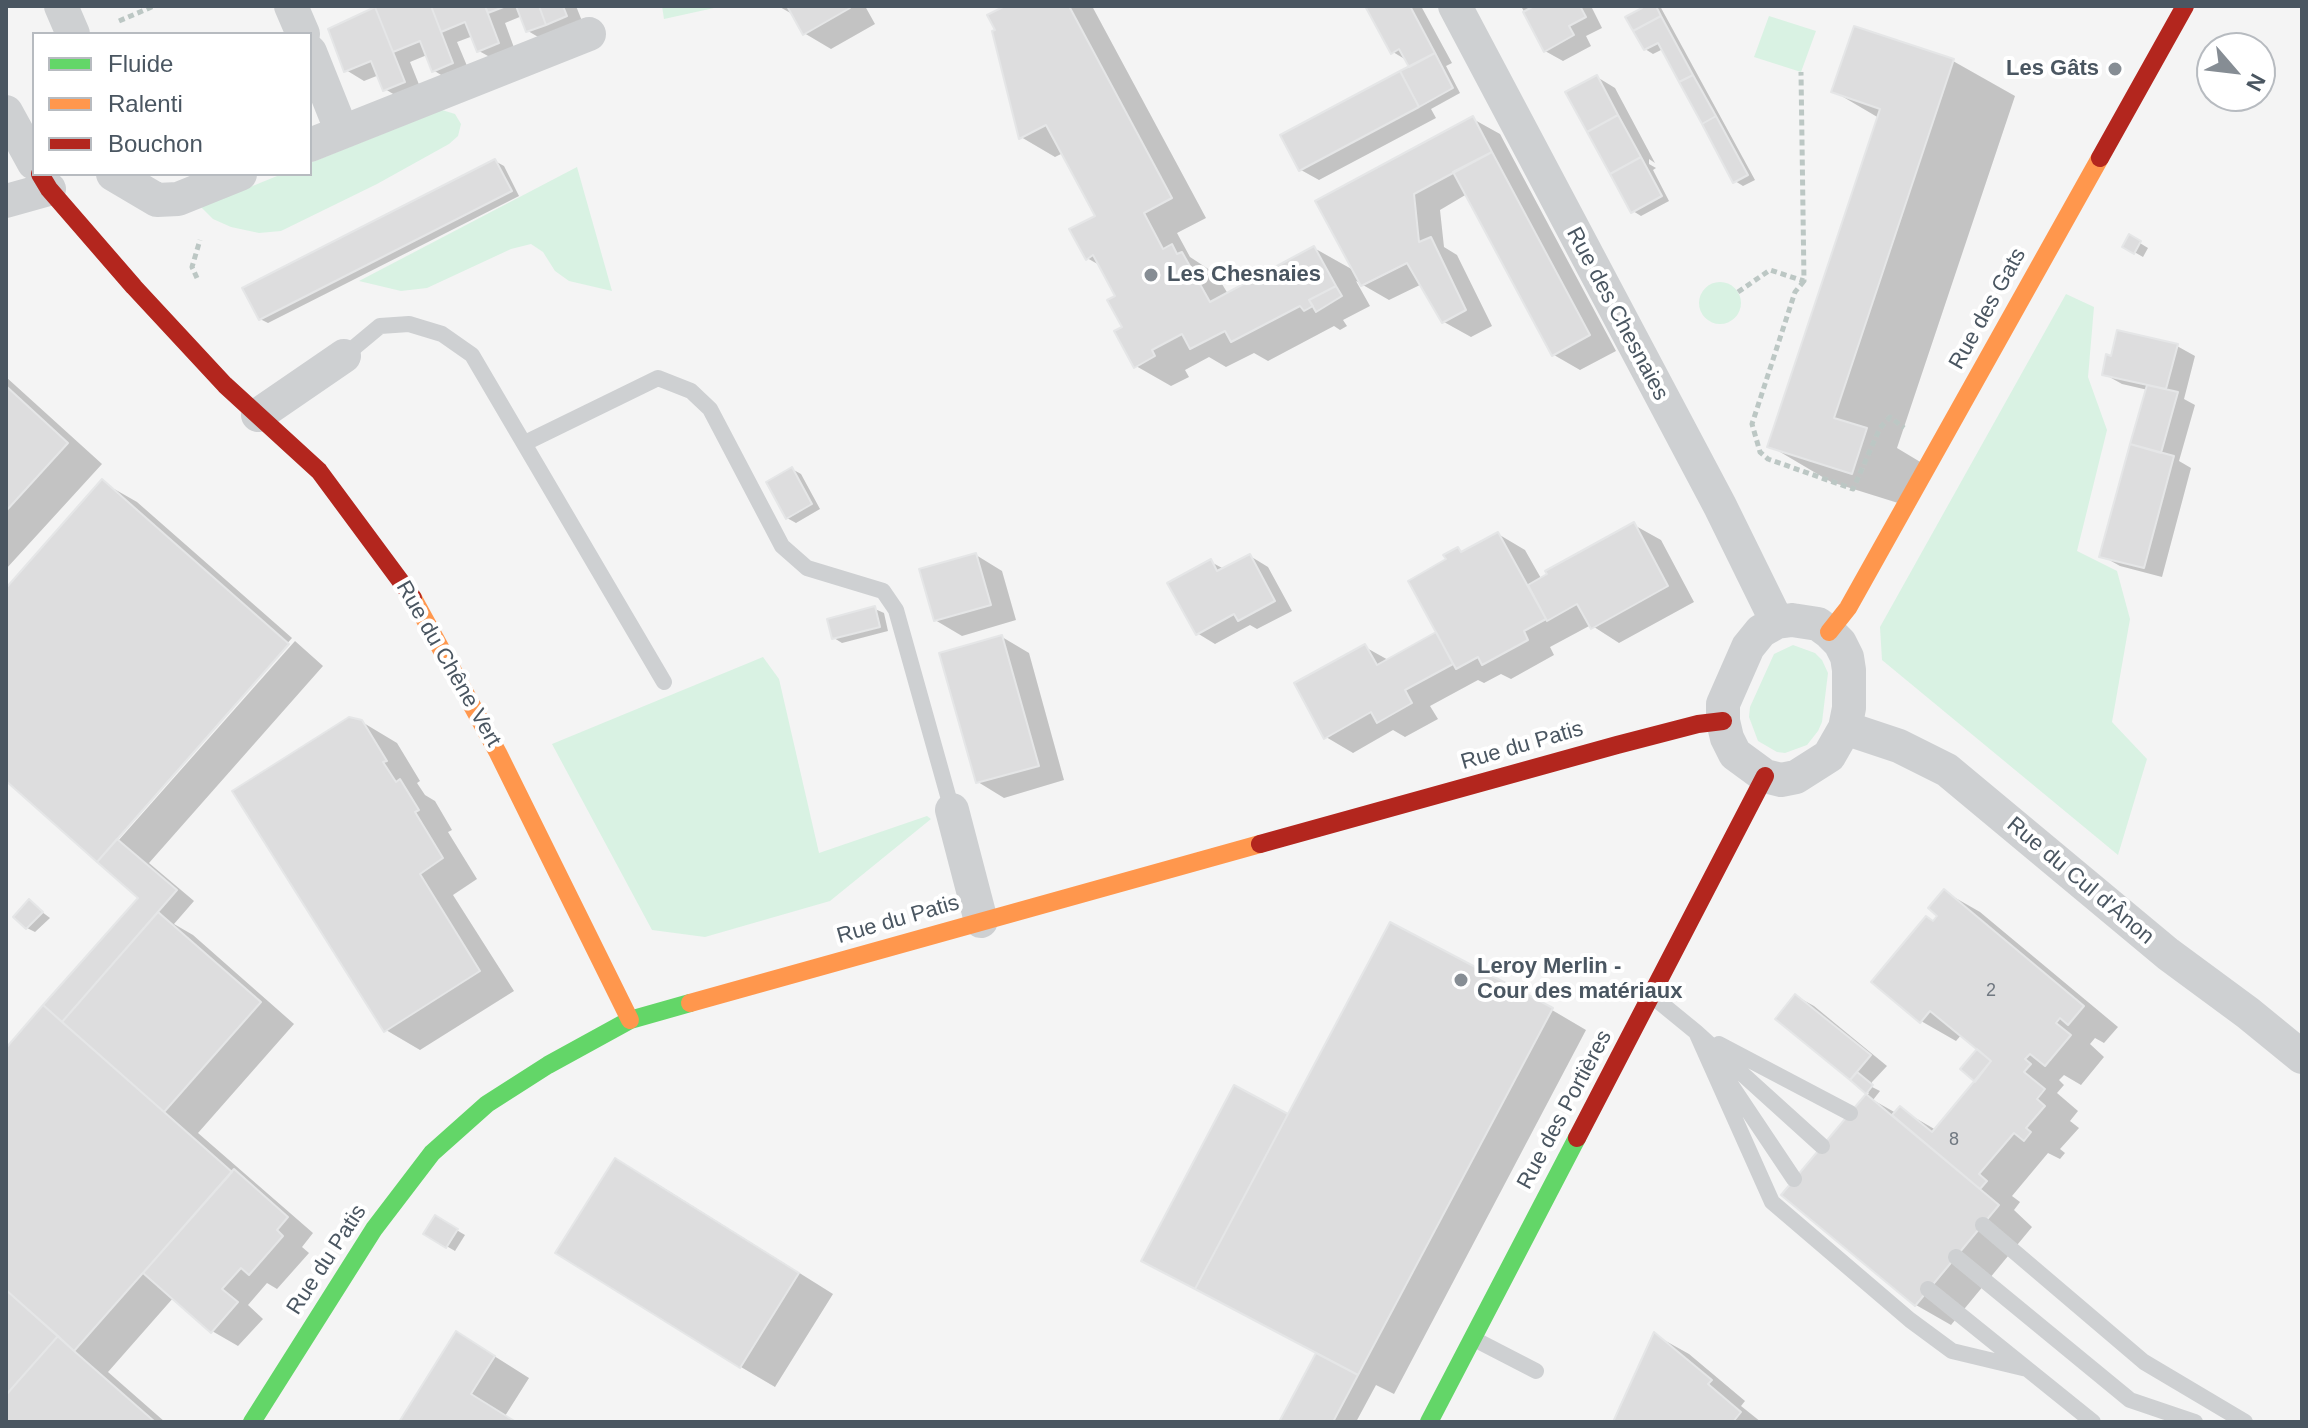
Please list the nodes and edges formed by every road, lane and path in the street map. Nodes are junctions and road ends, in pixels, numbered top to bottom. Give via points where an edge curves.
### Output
1 (61, 6) edge
2 (154, 6) edge
3 (291, 6) edge
4 (1455, 6) edge
5 (2185, 6) edge
6 (119, 21) dead end
7 (72, 32) edge
8 (302, 32) edge
9 (589, 34) dead end
10 (312, 57) edge
11 (1801, 72) dead end
12 (6, 112) edge
13 (342, 132) junction
14 (312, 144) edge
15 (32, 154) edge
16 (46, 176) edge
17 (116, 176) edge
18 (235, 176) edge
19 (6, 201) edge
20 (200, 240) dead end
21 (197, 278) dead end
22 (1804, 281) junction
23 (1738, 292) dead end
24 (344, 356) joint
25 (258, 415) junction
26 (1914, 435) dead end
27 (525, 443) junction
28 (1777, 622) junction
29 (1829, 632) junction
30 (664, 682) dead end
31 (1723, 721) junction
32 (1845, 728) junction
33 (1765, 776) junction
34 (952, 810) joint
35 (981, 921) junction
36 (1652, 996) junction
37 (630, 1020) junction
38 (1696, 1032) junction
39 (2302, 1057) edge
40 (1850, 1113) dead end
41 (1822, 1146) dead end
42 (1794, 1179) dead end
43 (1983, 1225) dead end
44 (1956, 1257) dead end
45 (1928, 1289) dead end
46 (1472, 1338) junction
47 (2027, 1369) junction
48 (1536, 1371) dead end
49 (252, 1422) edge
50 (1429, 1422) edge
51 (2093, 1422) edge
52 (2195, 1422) edge
53 (2245, 1422) edge

1 - 7 street
2 - 6 path
3 - 8 street
4 - 28 street, Rue des Chesnaies
5 - 29 street, Rue des Gats via 1848,608
9 - 13 street
10 - 13 street
11 - 22 path
12 - 15 street, Rue du Chêne Vert
13 - 14 street
16 - 19 street
16 - 25 street, Rue du Chêne Vert via 134,287
17 - 18 street via 157,200 178,199
20 - 21 path via 192,267
22 - 23 path via 1770,270
22 - 26 path via 1795,292 1752,424 1760,452 1853,489 1890,417
24 - 25 street
24 - 27 lane via 380,326 409,324 442,334 472,355
25 - 37 street, Rue du Chêne Vert via 319,471 409,590 498,753
27 - 30 lane
27 - 34 lane via 658,378 691,391 710,409 782,546 807,568 883,591 896,610
28 - 29 street via 1806,620
28 - 31 street via 1748,647 1723,704
29 - 32 street via 1847,657
31 - 33 street via 1735,754
31 - 35 street, Rue du Patis via 1617,745
32 - 33 street via 1816,767 1781,780
32 - 39 street, Rue du Cul d'Ânon via 1947,770
33 - 36 street, Rue des Portières
34 - 35 street
35 - 37 street, Rue du Patis
36 - 38 lane
36 - 46 street, Rue des Portières
37 - 49 street, Rue du Patis via 487,1104 432,1153 374,1229
38 - 40 lane
38 - 41 lane
38 - 42 lane
38 - 47 lane via 1772,1202 1952,1351
43 - 53 lane via 2144,1362
44 - 52 lane via 2130,1400
45 - 47 lane
46 - 48 lane
46 - 50 street, Rue des Portières
47 - 51 lane

